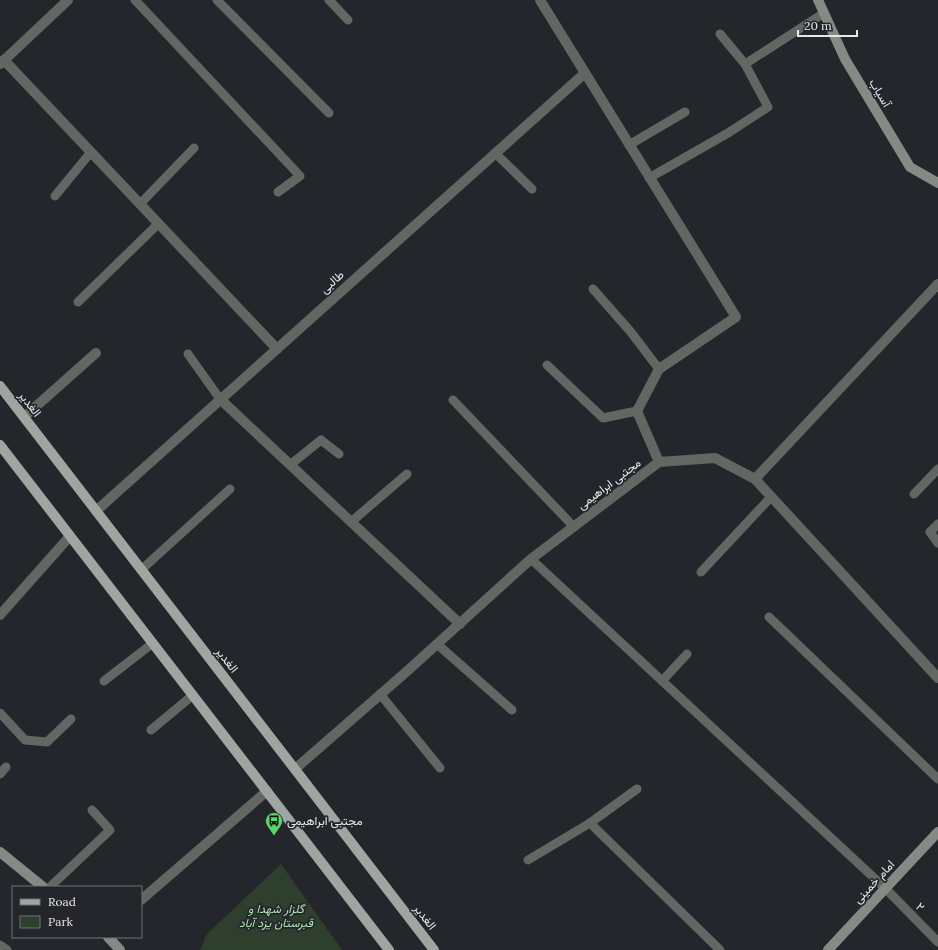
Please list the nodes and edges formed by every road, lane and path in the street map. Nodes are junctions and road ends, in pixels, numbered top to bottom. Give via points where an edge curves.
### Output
1 (68, 0) edge
2 (135, 0) edge
3 (217, 0) edge
4 (329, 0) edge
5 (540, 0) edge
6 (818, 0) edge
7 (824, 13) junction
8 (348, 20) dead end
9 (720, 34) dead end
10 (2, 62) edge
11 (746, 64) junction
12 (585, 73) junction
13 (685, 112) dead end
14 (329, 113) dead end
15 (629, 145) junction
16 (194, 148) dead end
17 (91, 152) junction
18 (495, 153) junction
19 (649, 178) junction
20 (938, 183) edge
21 (532, 188) dead end
22 (278, 192) dead end
23 (55, 196) dead end
24 (140, 204) junction
25 (158, 224) junction
26 (938, 284) edge
27 (593, 289) dead end
28 (78, 302) dead end
29 (277, 349) junction
30 (96, 353) dead end
31 (188, 354) dead end
32 (548, 365) dead end
33 (659, 369) junction
34 (0, 386) edge
35 (220, 399) junction
36 (452, 400) dead end
37 (636, 411) junction
38 (24, 417) junction
39 (0, 445) edge
40 (339, 454) dead end
41 (659, 462) junction
42 (290, 465) junction
43 (938, 469) edge
44 (407, 474) dead end
45 (755, 479) junction
46 (230, 489) dead end
47 (914, 494) dead end
48 (771, 497) junction
49 (96, 511) junction
50 (351, 522) junction
51 (938, 524) edge
52 (574, 527) junction
53 (70, 536) junction
54 (938, 543) edge
55 (531, 559) junction
56 (141, 570) junction
57 (701, 572) dead end
58 (0, 615) edge
59 (769, 617) dead end
60 (460, 624) junction
61 (152, 643) junction
62 (437, 644) junction
63 (687, 654) dead end
64 (938, 678) edge
65 (104, 680) dead end
66 (662, 680) junction
67 (380, 694) junction
68 (193, 695) junction
69 (512, 710) dead end
70 (0, 713) edge
71 (71, 719) dead end
72 (151, 730) dead end
73 (440, 768) dead end
74 (295, 769) junction
75 (938, 779) edge
76 (637, 790) dead end
77 (267, 792) junction
78 (92, 810) dead end
79 (590, 823) junction
80 (938, 832) edge
81 (0, 852) edge
82 (528, 860) dead end
83 (42, 886) edge
84 (51, 886) edge
85 (886, 889) junction
86 (142, 899) edge
87 (109, 938) edge
88 (938, 942) edge
89 (0, 945) edge
90 (7, 950) edge
91 (120, 950) edge
92 (389, 950) edge
93 (434, 950) edge
94 (720, 950) edge
95 (828, 950) edge

1 - 10 street
2 - 22 lane via 300,176
3 - 14 lane
4 - 8 lane
5 - 12 street
6 - 7 street, آسیاب
7 - 11 lane
7 - 20 street, آسیاب via 845,59 910,167
9 - 11 lane
10 - 17 street
11 - 19 lane via 768,107
12 - 15 street
12 - 18 street, طالبی
13 - 15 lane
15 - 19 street
16 - 24 lane
17 - 23 lane
17 - 24 street
18 - 21 lane
18 - 29 street, طالبی
19 - 33 street via 736,317
24 - 25 street
25 - 28 lane
25 - 29 street
26 - 45 street
27 - 33 lane
29 - 35 street, طالبی
30 - 38 street
31 - 35 lane
32 - 37 lane via 603,418
33 - 37 street
34 - 38 main road, الغدیر
35 - 42 street
35 - 49 street, طالبی
36 - 52 lane
37 - 41 street
38 - 49 main road, الغدیر
39 - 53 main road
40 - 42 lane via 321,440
41 - 45 street, مجتبی ابراهیمی via 715,458
41 - 52 street, مجتبی ابراهیمی
42 - 50 street
43 - 47 lane
44 - 50 lane
45 - 48 street, مجتبی ابراهیمی
46 - 56 lane
48 - 57 lane
48 - 64 street, مجتبی ابراهیمی
49 - 56 main road, الغدیر
50 - 60 street
51 - 54 lane via 930,532
52 - 55 street, مجتبی ابراهیمی
53 - 58 street
53 - 61 main road
55 - 60 street, مجتبی ابراهیمی
55 - 66 lane, ۲
56 - 74 main road, الغدیر
59 - 75 lane
60 - 62 street, مجتبی ابراهیمی
61 - 65 lane
61 - 68 main road
62 - 67 street, مجتبی ابراهیمی
62 - 69 lane
63 - 66 lane
66 - 85 lane, ۲
67 - 73 lane
67 - 74 street, مجتبی ابراهیمی
68 - 72 lane
68 - 77 main road
70 - 71 lane via 25,740 47,742
74 - 93 main road, الغدیر
76 - 79 lane
77 - 86 street
77 - 92 main road
78 - 84 lane via 110,830
79 - 82 lane
79 - 94 lane
80 - 85 street, امام خمینی
81 - 83 street
85 - 88 lane, ۲
85 - 95 street, امام خمینی
87 - 91 street
89 - 90 lane

